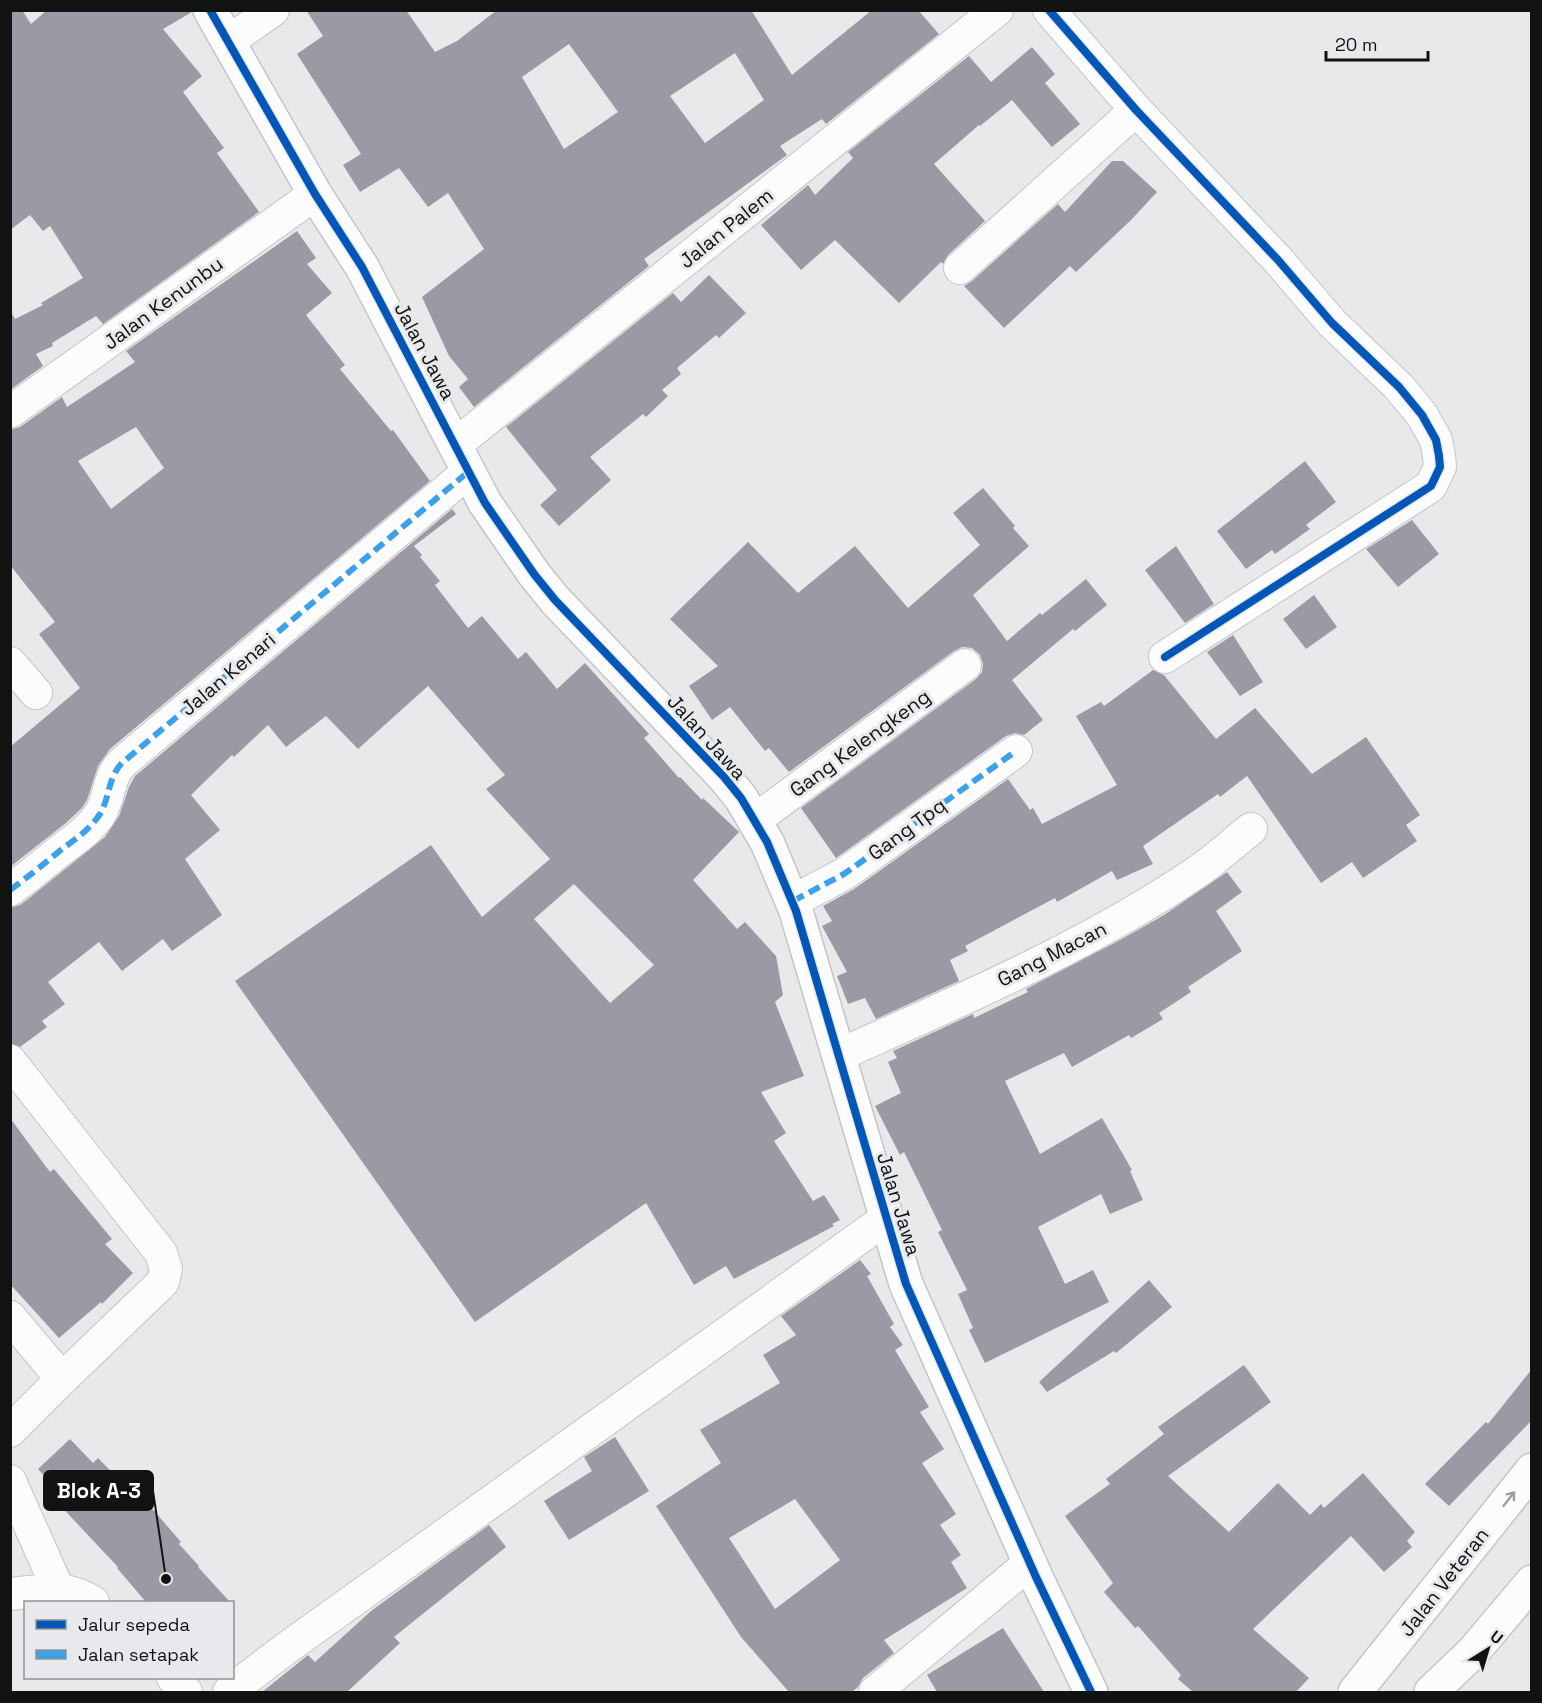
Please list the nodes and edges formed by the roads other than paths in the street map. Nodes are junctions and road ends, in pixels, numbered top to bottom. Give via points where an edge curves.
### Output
1 (210, 10) edge
2 (273, 10) edge
3 (1049, 10) edge
4 (994, 12) edge
5 (229, 41) junction
6 (1124, 121) junction
7 (315, 194) junction
8 (960, 268) dead end
9 (10, 412) edge
10 (462, 459) junction
11 (1165, 657) dead end
12 (10, 663) edge
13 (965, 665) dead end
14 (36, 693) dead end
15 (1016, 751) dead end
16 (755, 820) junction
17 (1251, 829) dead end
18 (10, 890) edge
19 (793, 901) junction
20 (839, 1055) junction
21 (10, 1061) edge
22 (887, 1218) junction
23 (10, 1317) edge
24 (62, 1379) junction
25 (10, 1431) edge
26 (1532, 1470) edge
27 (10, 1481) edge
28 (1030, 1563) junction
29 (1532, 1582) edge
30 (58, 1589) junction
31 (10, 1594) edge
32 (91, 1601) edge
33 (176, 1679) edge
34 (186, 1692) edge
35 (229, 1692) edge
36 (875, 1692) edge
37 (1091, 1692) edge
38 (1355, 1692) edge
39 (1431, 1692) edge

1 - 5 street, Jalan Jawa
2 - 5 street
3 - 6 street
4 - 10 street, Jalan Palem
5 - 7 street, Jalan Jawa
6 - 8 street
6 - 11 street via 1278,260 1332,323 1399,387 1436,440 1440,467 1431,486
7 - 9 street, Jalan Kenunbu
7 - 10 street, Jalan Jawa via 362,267
10 - 16 street, Jalan Jawa via 485,503 541,583 724,777
10 - 18 street, Jalan Kenari via 122,763 112,778 101,813 90,827
12 - 14 street
13 - 16 street, Gang Kelengkeng
15 - 19 street, Gang Tpq via 844,874
16 - 19 street, Jalan Jawa
17 - 20 street, Gang Macan via 1198,871 1122,918 998,983
19 - 20 street, Jalan Jawa
20 - 22 street, Jalan Jawa
21 - 24 street via 161,1254 166,1269 163,1282
22 - 28 street, Jalan Jawa via 902,1270
22 - 35 street
23 - 24 street
24 - 25 street
38 -> 26 street, Jalan Veteran
27 - 30 street
28 - 36 street
28 - 37 street, Jalan Jawa
29 - 39 street via 1473,1652
30 - 31 street
30 - 32 street
33 - 34 street

